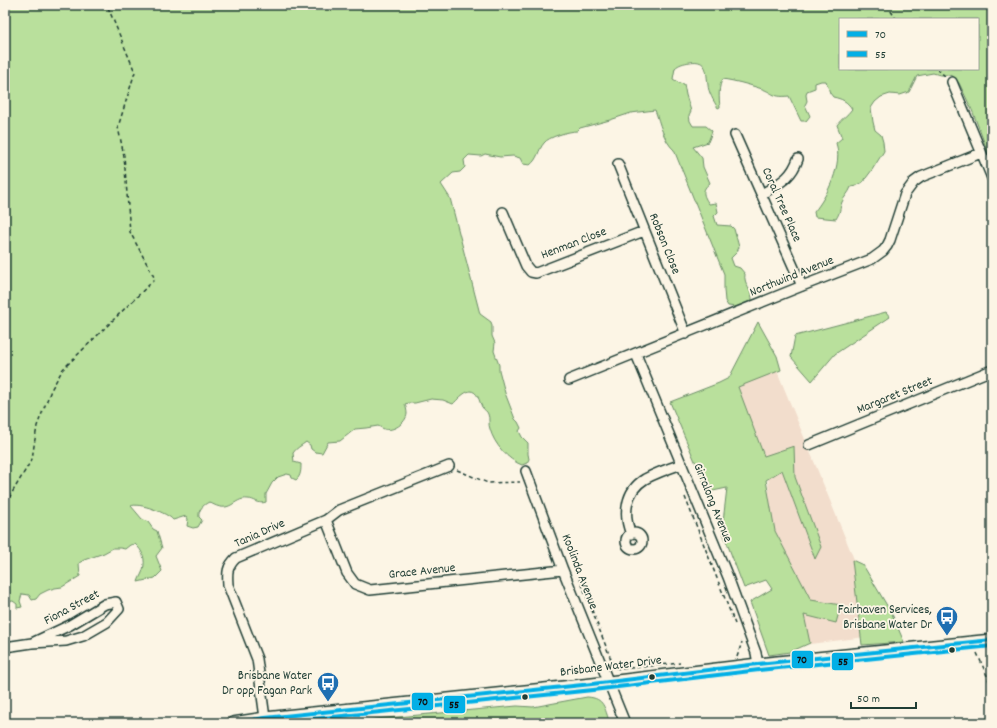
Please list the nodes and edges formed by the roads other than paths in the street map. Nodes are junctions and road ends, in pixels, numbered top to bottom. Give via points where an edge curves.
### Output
1 (952, 82) road end
2 (735, 135) dead end
3 (981, 153) junction
4 (798, 159) dead end
5 (618, 164) dead end
6 (992, 178) edge
7 (762, 194) junction
8 (503, 212) dead end
9 (644, 231) junction
10 (802, 286) junction
11 (686, 334) junction
12 (636, 354) junction
13 (992, 370) edge
14 (569, 380) dead end
15 (808, 445) dead end
16 (682, 464) junction
17 (449, 466) road end
18 (526, 471) dead end
19 (326, 520) junction
20 (630, 534) dead end
21 (563, 570) junction
22 (992, 640) edge
23 (32, 643) junction
24 (5, 647) edge
25 (758, 664) junction
26 (608, 682) junction
27 (265, 718) junction
28 (233, 723) edge
29 (625, 723) edge

1 - 3 street
2 - 7 street, Coral Tree Place
3 - 6 street
3 - 10 street, Northwind Avenue via 914,182 906,194 890,240 878,255
4 - 7 street via 786,179
5 - 9 street, Robson Close
7 - 10 street, Coral Tree Place
8 - 9 street, Henman Close via 526,266 531,272 536,273
9 - 11 street, Robson Close
10 - 11 street, Northwind Avenue
11 - 12 street, Northwind Avenue
12 - 14 street, Northwind Avenue
12 - 16 street, Girralong Avenue
13 - 15 street, Margaret Street
16 - 20 street via 644,479 633,491 626,505
16 - 25 street, Girralong Avenue via 728,577
17 - 19 street, Tania Drive via 339,510
18 - 21 street, Koolinda Avenue
19 - 21 street, Grace Avenue via 347,573 355,584 370,590
19 - 27 street, Tania Drive via 236,558 230,564 227,574 228,585 257,659
21 - 26 street, Koolinda Avenue
22 - 25 main road, Brisbane Water Drive
23 - 23 street, Fiona Street via 70,625 105,604 116,602 118,609 107,622 83,636 66,641
23 - 24 street, Fiona Street
25 - 26 main road, Brisbane Water Drive
26 - 27 main road, Brisbane Water Drive
26 - 29 street, Koolinda Avenue
27 - 28 main road, Brisbane Water Drive

